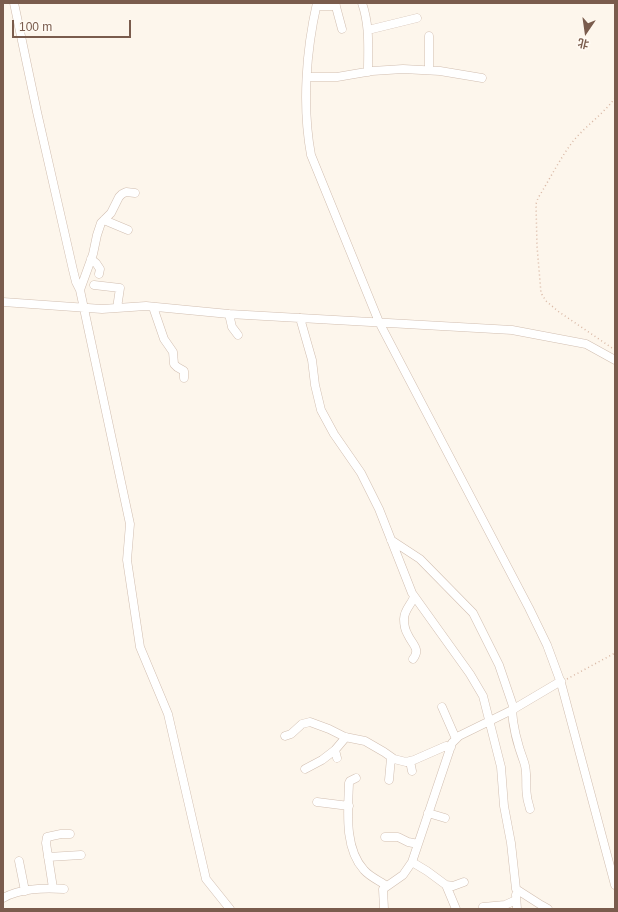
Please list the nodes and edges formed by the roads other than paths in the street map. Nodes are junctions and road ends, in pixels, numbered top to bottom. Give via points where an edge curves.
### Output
1 (14, 3) edge
2 (362, 3) edge
3 (317, 4) edge
4 (336, 5) edge
5 (417, 18) dead end
6 (342, 28) dead end
7 (368, 30) junction
8 (429, 36) dead end
9 (430, 70) junction
10 (368, 72) junction
11 (308, 77) junction
12 (482, 78) dead end
13 (135, 193) dead end
14 (104, 220) junction
15 (128, 230) dead end
16 (91, 259) junction
17 (99, 274) dead end
18 (94, 285) dead end
19 (80, 290) junction
20 (3, 302) edge
21 (153, 307) junction
22 (83, 308) junction
23 (117, 308) junction
24 (229, 314) junction
25 (300, 318) junction
26 (379, 322) junction
27 (238, 335) dead end
28 (615, 360) edge
29 (184, 378) dead end
30 (391, 540) junction
31 (414, 597) junction
32 (413, 659) dead end
33 (561, 681) junction
34 (442, 707) dead end
35 (513, 709) junction
36 (490, 720) junction
37 (285, 736) dead end
38 (346, 737) junction
39 (456, 739) junction
40 (451, 747) junction
41 (391, 758) junction
42 (410, 761) junction
43 (305, 769) dead end
44 (412, 771) dead end
45 (356, 778) dead end
46 (389, 780) dead end
47 (317, 802) dead end
48 (349, 806) junction
49 (530, 809) dead end
50 (428, 813) junction
51 (445, 818) dead end
52 (70, 834) dead end
53 (385, 837) dead end
54 (418, 844) junction
55 (81, 855) dead end
56 (48, 857) junction
57 (19, 861) dead end
58 (412, 862) junction
59 (464, 882) dead end
60 (446, 885) junction
61 (615, 885) edge
62 (387, 886) junction
63 (53, 888) junction
64 (64, 888) dead end
65 (516, 889) junction
66 (25, 891) junction
67 (3, 898) edge
68 (516, 900) junction
69 (483, 907) dead end
70 (230, 909) edge
71 (384, 909) edge
72 (456, 909) edge
73 (517, 909) edge
74 (548, 909) edge

1 - 19 street via 73,270
2 - 7 street
3 - 4 street
3 - 11 street via 312,28
4 - 6 street
5 - 7 street
7 - 10 street
8 - 9 street
9 - 10 street via 385,69
9 - 12 street
10 - 11 street
11 - 26 street via 307,131 311,155
13 - 14 street via 126,192 118,197 111,213
14 - 15 street
14 - 16 street via 99,227
16 - 17 street via 100,269
16 - 19 street
18 - 23 street via 120,288
19 - 22 street
20 - 22 street
21 - 23 street
21 - 24 street
21 - 29 street via 164,339 173,352 174,364 184,371
22 - 23 street
22 - 70 street via 130,524 127,560 140,647 168,714 206,879
24 - 25 street
24 - 27 street via 232,327
25 - 26 street
25 - 30 street via 312,360 321,410 361,474
26 - 28 street via 534,333 586,344
26 - 33 street via 529,608
30 - 31 street
30 - 35 street via 420,559 473,613 499,665
31 - 32 street via 405,611 404,618 408,635 416,647
31 - 36 street via 470,674 483,696
33 - 35 street
33 - 61 street
34 - 39 street
35 - 36 street
35 - 49 street via 512,724 524,762
36 - 39 street
36 - 65 street via 501,767
37 - 38 street via 302,724 310,722
38 - 41 street via 369,743
38 - 43 street via 336,754
39 - 40 street
40 - 42 street via 446,746
40 - 50 street
41 - 42 street via 402,762
41 - 46 street
42 - 44 street
45 - 48 street via 350,781
47 - 48 street
48 - 62 street via 349,837 356,859 365,872
50 - 51 street
50 - 54 street
52 - 56 street via 47,837
53 - 54 street via 398,837
54 - 58 street
55 - 56 street
56 - 63 street
57 - 66 street
58 - 60 street
58 - 62 street via 403,874
59 - 60 street via 454,886
60 - 72 street
62 - 71 street via 383,889
63 - 64 street
63 - 66 street
65 - 68 street
65 - 74 street
66 - 67 street
68 - 69 street via 504,905
68 - 73 street

